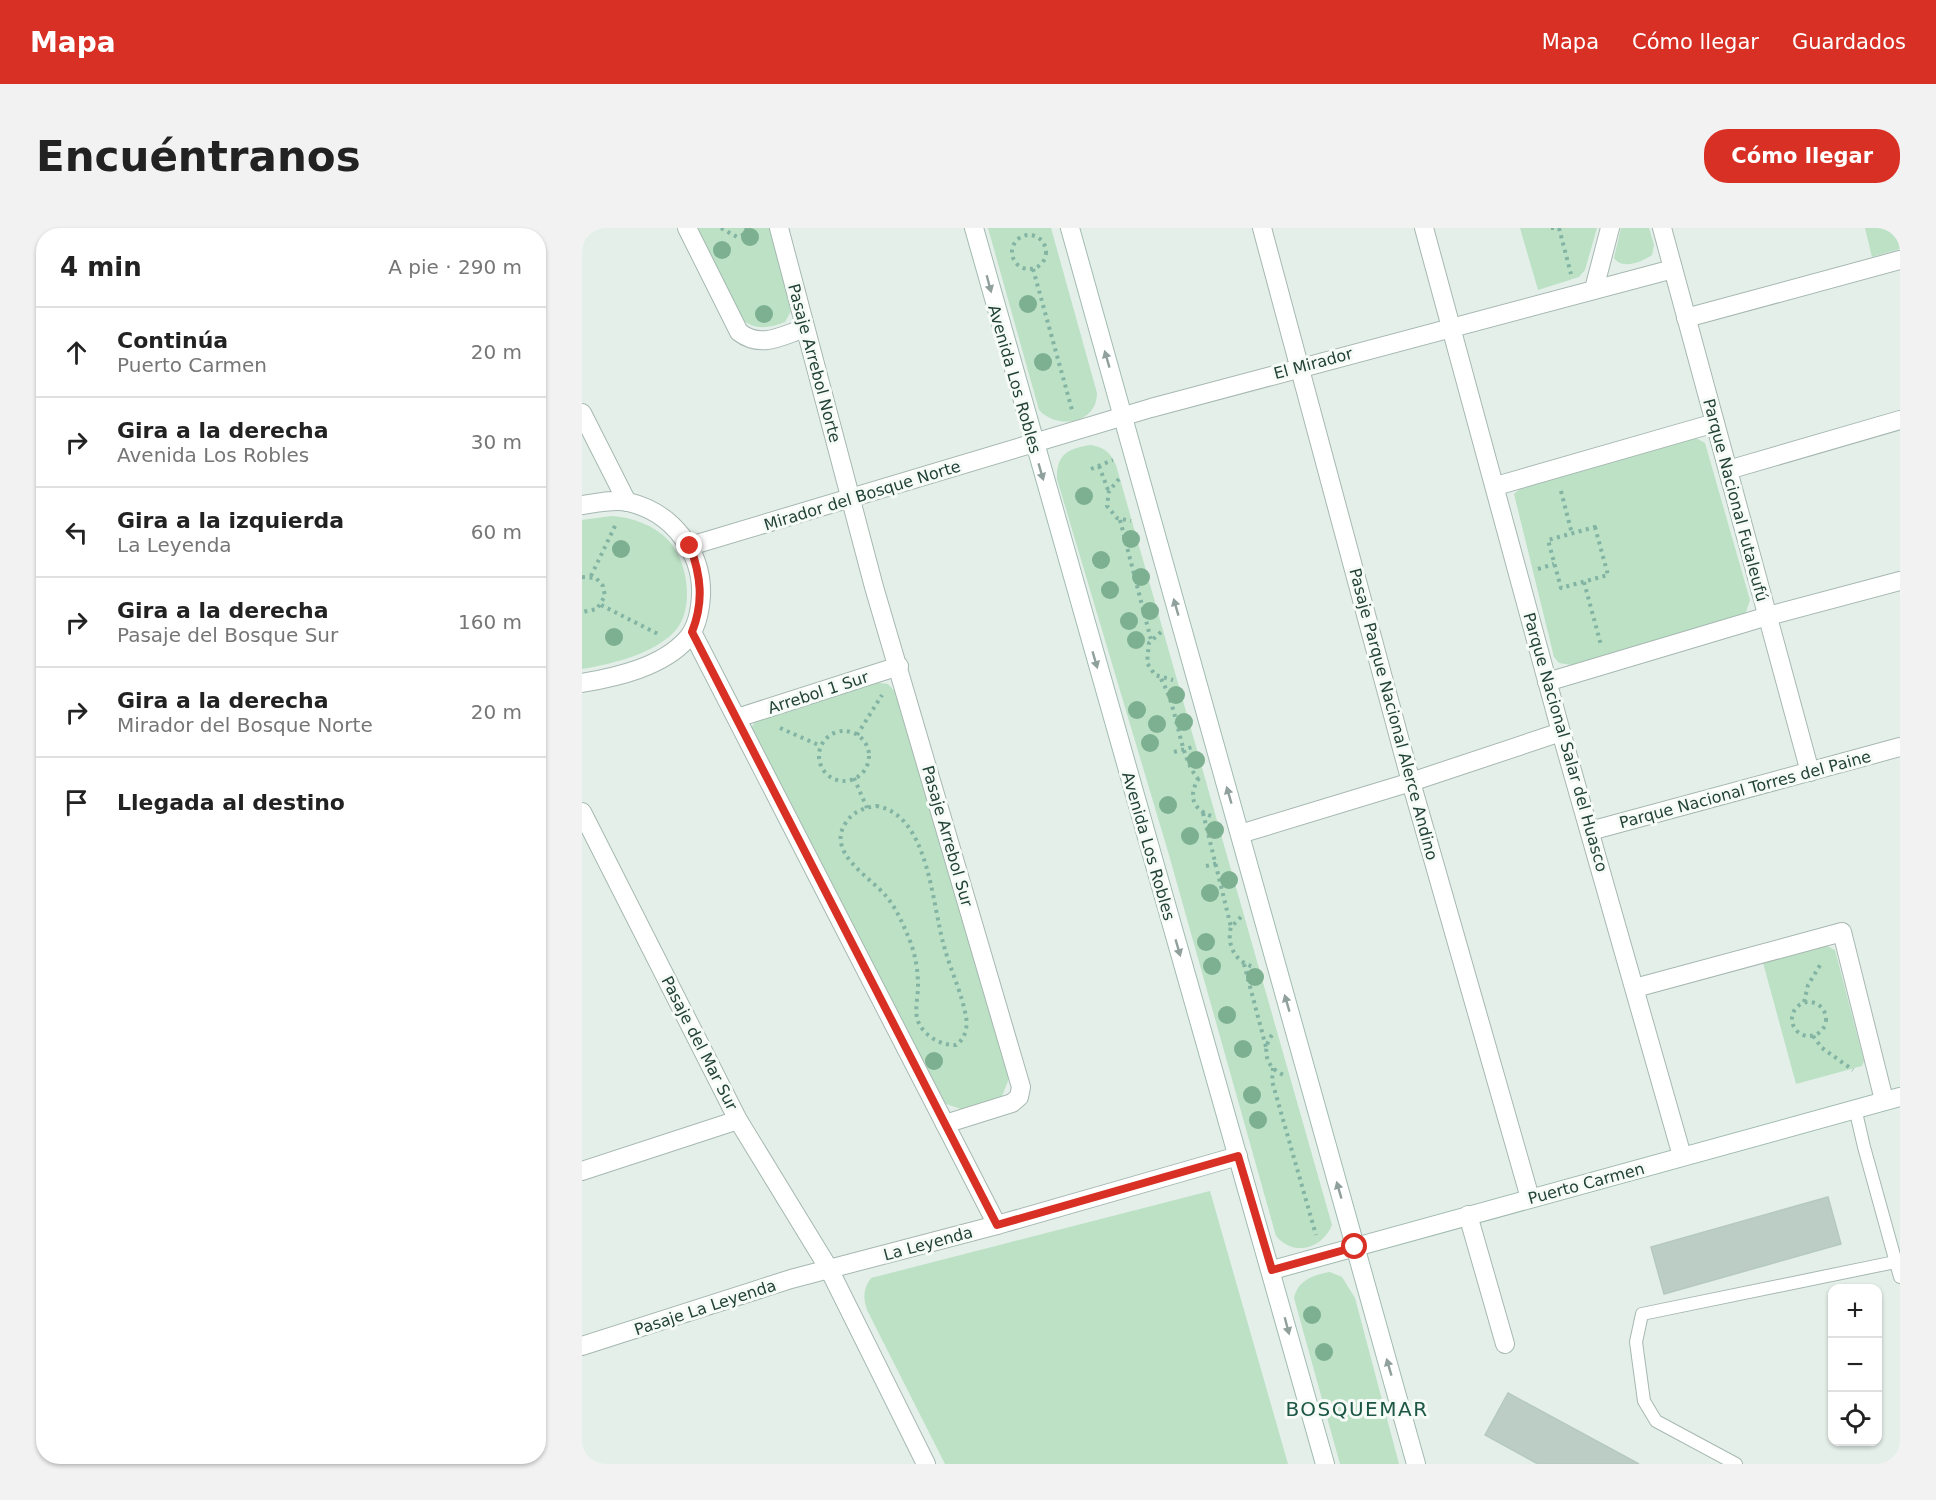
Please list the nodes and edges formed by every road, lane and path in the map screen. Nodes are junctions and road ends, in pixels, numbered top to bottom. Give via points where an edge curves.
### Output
1 (687, 228) edge
2 (721, 228) edge
3 (747, 228) edge
4 (779, 228) edge
5 (974, 228) edge
6 (1023, 228) edge
7 (1070, 228) edge
8 (1262, 228) edge
9 (1424, 228) edge
10 (1551, 228) edge
11 (1557, 228) edge
12 (1610, 228) edge
13 (1662, 228) edge
14 (1025, 235) junction
15 (1900, 260) edge
16 (1033, 269) junction
17 (1673, 269) junction
18 (1585, 291) junction
19 (1686, 318) junction
20 (1452, 327) junction
21 (805, 328) junction
22 (1301, 366) junction
23 (582, 413) edge
24 (1123, 416) junction
25 (1900, 420) edge
26 (1715, 423) junction
27 (1078, 430) junction
28 (1034, 444) junction
29 (1099, 466) dead end
30 (1555, 469) junction
31 (1728, 470) junction
32 (1496, 486) junction
33 (1109, 491) dead end
34 (852, 498) junction
35 (627, 502) junction
36 (582, 505) edge
37 (1120, 520) dead end
38 (1572, 534) junction
39 (690, 546) junction
40 (591, 576) junction
41 (582, 577) edge
42 (1900, 581) edge
43 (1584, 582) junction
44 (601, 605) junction
45 (582, 612) edge
46 (1768, 616) junction
47 (1181, 623) junction
48 (692, 632) junction
49 (1151, 640) junction
50 (680, 646) junction
51 (1606, 665) junction
52 (899, 666) junction
53 (1196, 677) junction
54 (1161, 679) junction
55 (1547, 682) junction
56 (582, 683) edge
57 (737, 718) junction
58 (1561, 732) junction
59 (857, 735) junction
60 (1193, 746) dead end
61 (1900, 747) edge
62 (1185, 749) junction
63 (1174, 752) dead end
64 (1810, 772) junction
65 (854, 778) junction
66 (1198, 779) dead end
67 (1411, 782) junction
68 (867, 808) junction
69 (582, 812) edge
70 (1203, 813) dead end
71 (1590, 831) junction
72 (1240, 834) junction
73 (1231, 927) dead end
74 (1846, 941) junction
75 (1244, 963) dead end
76 (1635, 988) junction
77 (1804, 1002) junction
78 (1813, 1036) junction
79 (1266, 1047) dead end
80 (1273, 1068) dead end
81 (1858, 1073) dead end
82 (1892, 1098) edge
83 (1856, 1108) junction
84 (738, 1120) junction
85 (945, 1124) junction
86 (1238, 1156) junction
87 (1682, 1156) junction
88 (582, 1171) edge
89 (1530, 1198) junction
90 (1468, 1215) junction
91 (997, 1225) junction
92 (1355, 1247) junction
93 (1322, 1256) junction
94 (1898, 1262) edge
95 (829, 1269) junction
96 (1272, 1270) junction
97 (1900, 1277) edge
98 (1505, 1344) dead end
99 (582, 1346) edge
100 (926, 1464) edge
101 (1325, 1464) edge
102 (1416, 1464) edge
103 (1736, 1464) edge

1 - 21 street via 739,332 760,342
2 - 3 path via 737,237
4 - 21 street, Pasaje Arrebol Norte
5 -> 28 street, Avenida Los Robles
6 - 14 path
24 -> 7 street
8 - 22 street, Pasaje Parque Nacional Alerce Andino
9 - 20 street, Parque Nacional Salar del Huasco
10 - 11 path
11 - 18 path
12 - 18 street
13 - 17 street, Parque Nacional Futaleufú
14 - 16 path via 1016,242 1012,256 1022,268
14 - 16 path via 1037,236 1046,248 1042,263
15 - 19 street
16 - 27 path
17 - 18 street, El Mirador
17 - 19 street, Parque Nacional Futaleufú
18 - 20 street, El Mirador
19 - 26 street, Parque Nacional Futaleufú
20 - 22 street, El Mirador
20 - 32 street, Parque Nacional Salar del Huasco
21 - 34 street, Pasaje Arrebol Norte
22 - 24 street, El Mirador
22 - 67 street, Pasaje Parque Nacional Alerce Andino
23 - 35 street
24 - 27 street, El Mirador
47 -> 24 street
25 - 31 street
26 - 30 street
26 - 31 street, Parque Nacional Futaleufú
27 - 28 street, El Mirador
28 - 34 street, Mirador del Bosque Norte
28 -> 86 street, Avenida Los Robles
29 - 33 path
30 - 32 street
30 - 38 path
31 - 46 street, Parque Nacional Futaleufú
32 - 55 street, Parque Nacional Salar del Huasco
34 - 39 street, Mirador del Bosque Norte
34 - 52 street, Pasaje Arrebol Sur
35 - 36 street
35 - 39 street via 666,520
35 - 40 path
37 - 49 path
38 - 43 path via 1548,540 1561,588
38 - 43 path via 1595,527 1608,575
39 - 48 street via 701,589 699,614
40 - 41 path
40 - 44 path via 604,590
42 - 46 street
43 - 51 path
44 - 45 path via 592,612
44 - 50 path
46 - 51 street
46 - 64 street, Parque Nacional Futaleufú
47 - 49 path
47 - 53 street
48 - 50 street
48 - 57 street
49 - 54 path via 1148,663
50 - 56 street via 636,669
51 - 55 street
52 - 57 street, Arrebol 1 Sur
52 - 59 path
52 - 85 street, Pasaje Arrebol Sur via 1021,1088 1012,1103
53 - 54 path
72 -> 53 street
54 - 62 path
55 - 58 street, Parque Nacional Salar del Huasco
57 - 85 street
58 - 67 street
58 - 71 street, Parque Nacional Salar del Huasco
59 - 65 path via 867,746 868,761
59 - 65 path via 843,731 830,735 819,753 826,773 840,780
60 - 62 path
61 - 64 street, Parque Nacional Torres del Paine
62 - 63 path
62 - 66 path via 1188,764
64 - 71 street, Parque Nacional Torres del Paine
65 - 68 path
67 - 72 street
67 - 89 street, Pasaje Parque Nacional Alerce Andino
68 - 68 path via 849,817 840,844 845,855 888,899 903,925 916,963 916,1012 920,1026 932,1038 956,1045 964,1035 966,1017 922,857 899,815 882,807
69 - 84 street, Pasaje del Mar Sur
70 - 73 path
71 - 76 street, Parque Nacional Salar del Huasco
92 -> 72 street
74 - 76 street via 1838,931
74 - 77 path via 1814,973
74 - 82 street
75 - 79 path
76 - 87 street, Parque Nacional Salar del Huasco
77 - 78 path via 1794,1010 1792,1022 1799,1033
77 - 78 path via 1817,1003 1825,1013 1825,1026
78 - 81 path via 1822,1048
80 - 93 path via 1272,1081
82 - 83 street, Puerto Carmen
83 - 87 street, Puerto Carmen
83 - 94 lane
84 - 88 street
84 - 95 street, Pasaje del Mar Sur
85 - 91 street
86 - 91 street, La Leyenda
86 - 96 street, Avenida Los Robles
87 - 89 street, Puerto Carmen
89 - 90 street, Puerto Carmen
90 - 92 street, Puerto Carmen
90 - 98 street
91 - 95 street, La Leyenda
92 - 93 street, Puerto Carmen
102 -> 92 street
93 - 96 street, Puerto Carmen
94 - 97 lane
94 - 103 lane via 1642,1314 1635,1342 1644,1401 1656,1421
95 - 99 street, Pasaje La Leyenda
95 - 100 street
96 -> 101 street, Avenida Los Robles

